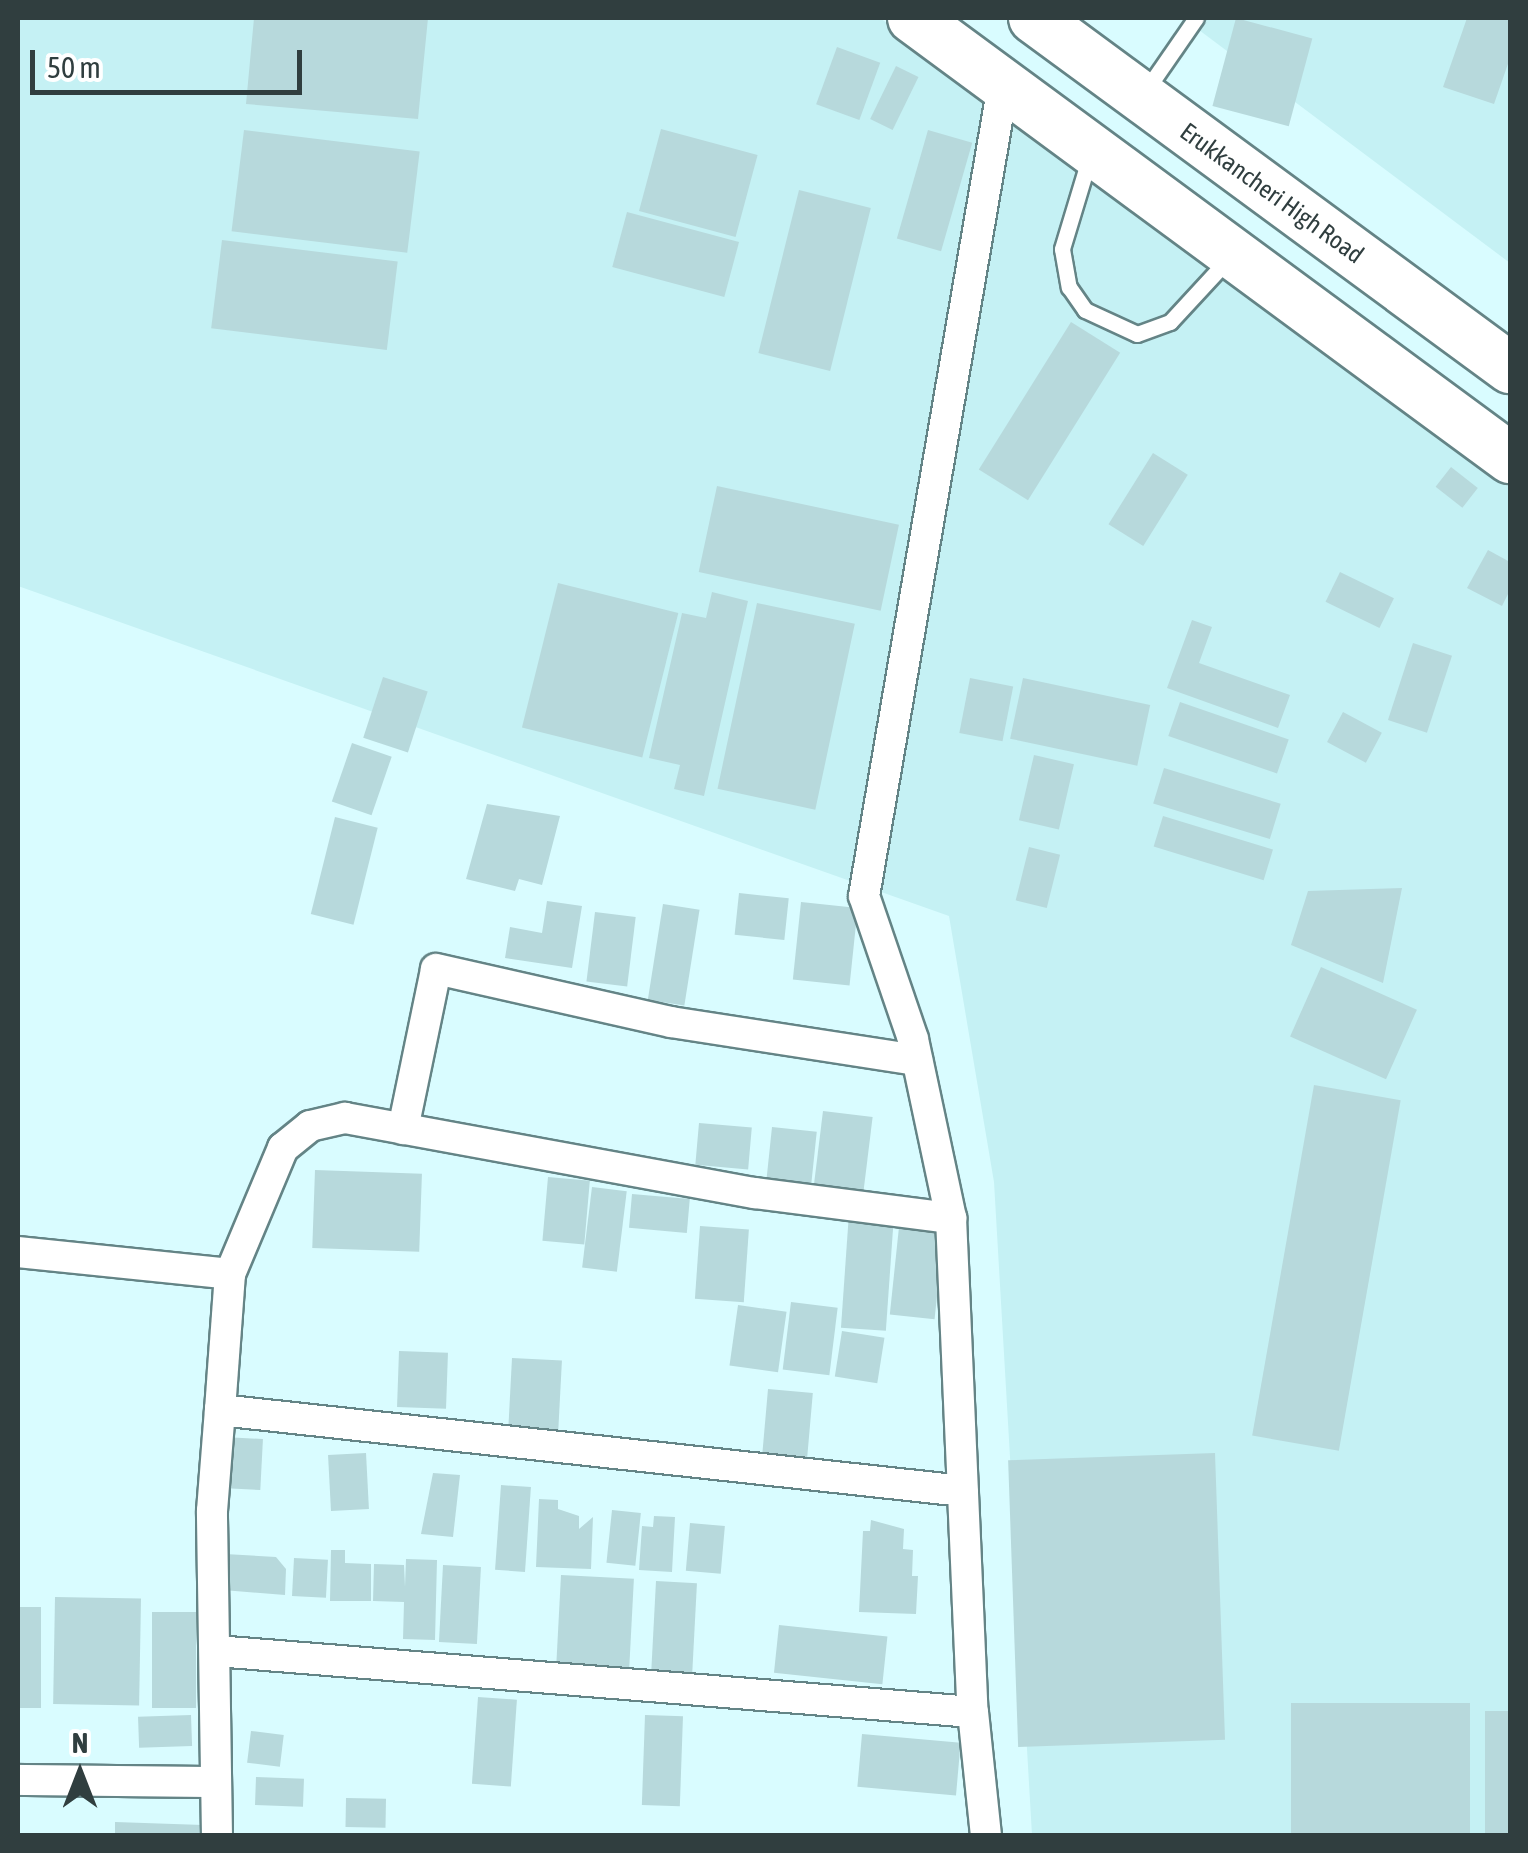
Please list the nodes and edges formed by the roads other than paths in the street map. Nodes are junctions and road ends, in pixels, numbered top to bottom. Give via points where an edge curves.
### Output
1 (914, 18) edge
2 (1034, 18) edge
3 (1196, 18) edge
4 (1003, 85) junction
5 (1141, 96) junction
6 (1092, 150) junction
7 (1232, 254) junction
8 (1510, 368) edge
9 (1510, 458) edge
10 (917, 1060) junction
11 (403, 1129) junction
12 (951, 1218) junction
13 (18, 1252) edge
14 (230, 1274) junction
15 (220, 1410) junction
16 (963, 1491) junction
17 (216, 1651) junction
18 (972, 1712) junction
19 (18, 1780) edge
20 (216, 1782) junction
21 (216, 1836) edge
22 (986, 1836) edge

1 - 4 main road
2 - 5 main road, Erukkancheri High Road
3 - 5 lane
4 - 6 main road
4 - 10 street via 864,896
5 - 8 main road, Erukkancheri High Road
6 - 7 main road
6 - 7 lane via 1062,249 1068,287 1085,310 1137,334 1154,328 1205,292
7 - 9 main road
10 - 11 street via 671,1022 436,970
10 - 12 street
11 - 12 street via 755,1193
11 - 14 street via 345,1118 295,1134
12 - 16 street
13 - 14 street
14 - 15 street
15 - 16 street
15 - 17 street via 212,1511
16 - 18 street
17 - 18 street
17 - 20 street
18 - 22 street
19 - 20 street
20 - 21 street

